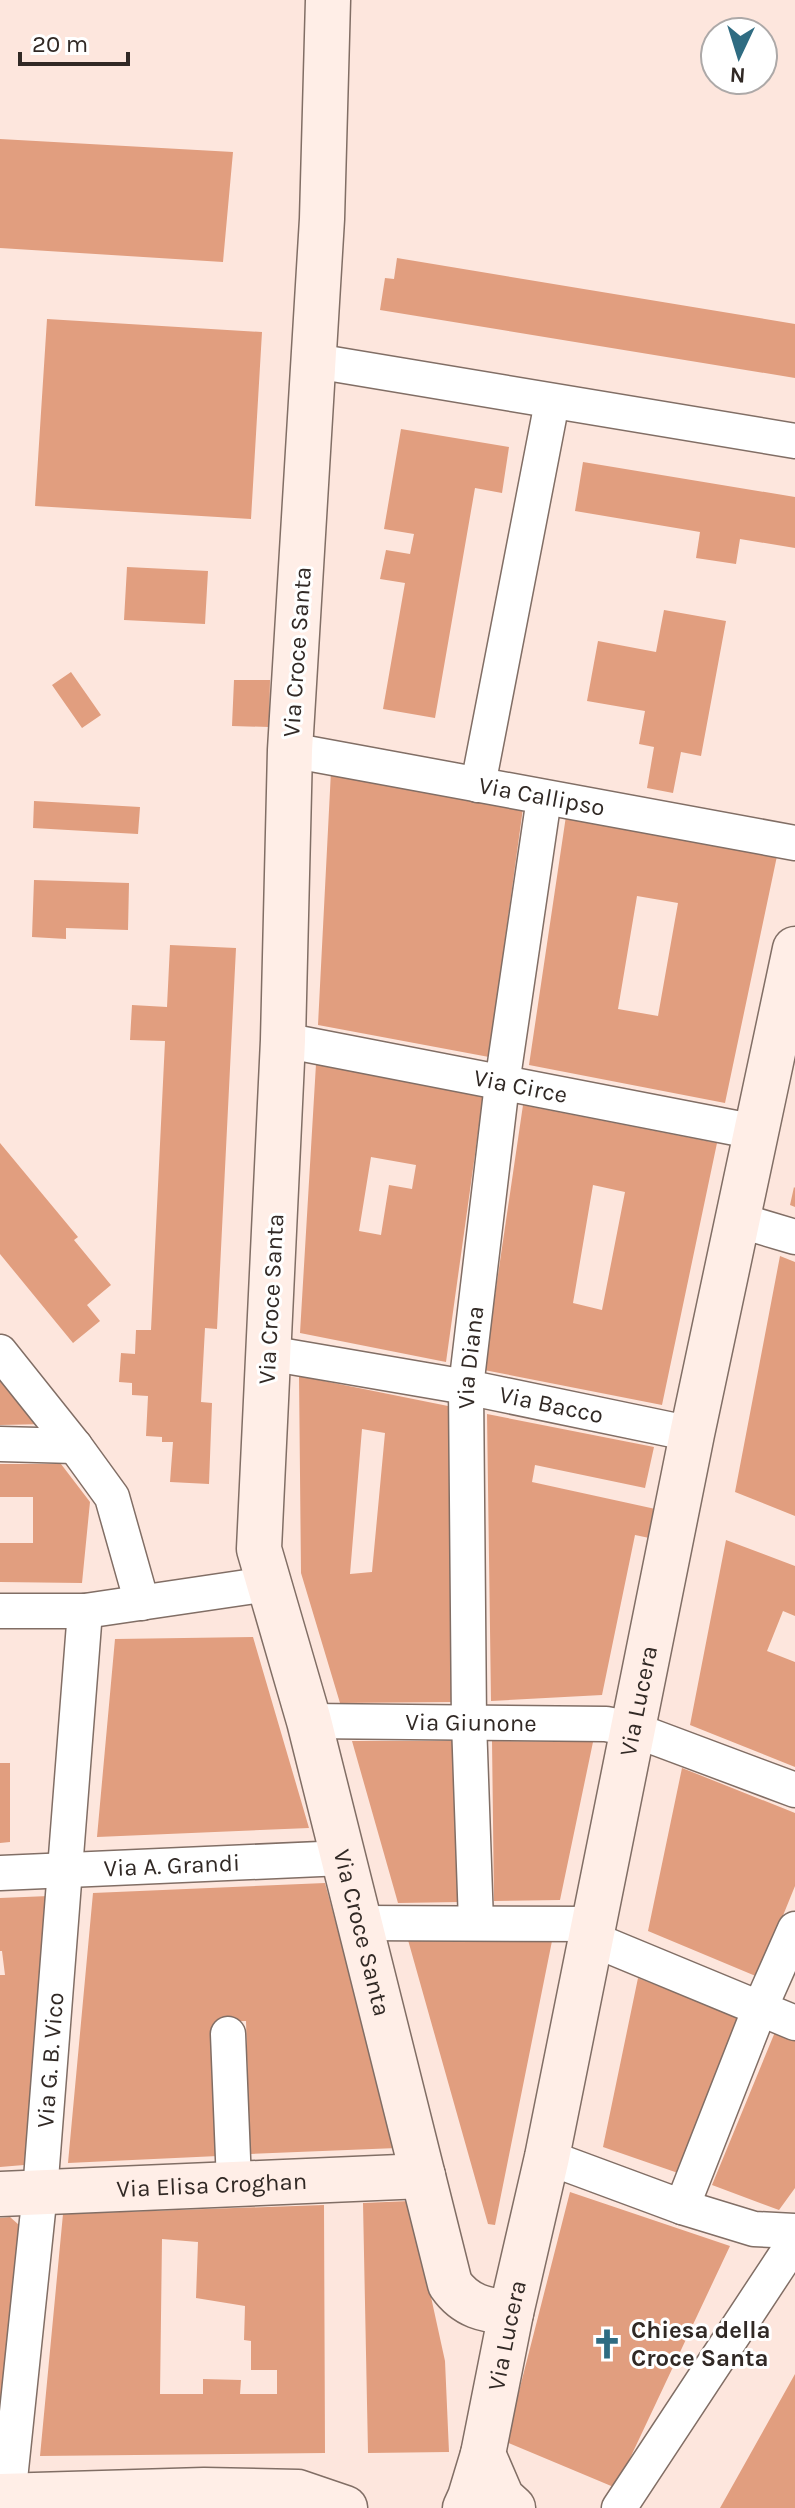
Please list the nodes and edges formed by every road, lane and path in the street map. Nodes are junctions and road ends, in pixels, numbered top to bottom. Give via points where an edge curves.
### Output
1 (328, 0) edge
2 (315, 361) junction
3 (552, 402) junction
4 (795, 441) edge
5 (290, 750) junction
6 (478, 785) junction
7 (544, 798) junction
8 (795, 843) edge
9 (794, 964) edge
10 (283, 1040) junction
11 (502, 1084) junction
12 (756, 1132) junction
13 (738, 1220) junction
14 (795, 1237) edge
15 (0, 1352) edge
16 (268, 1353) junction
17 (466, 1387) junction
18 (692, 1434) junction
19 (0, 1444) edge
20 (75, 1446) junction
21 (268, 1584) junction
22 (142, 1603) junction
23 (0, 1611) edge
24 (85, 1611) junction
25 (309, 1721) junction
26 (469, 1722) junction
27 (632, 1729) junction
28 (795, 1790) edge
29 (343, 1858) junction
30 (65, 1870) junction
31 (0, 1873) edge
32 (360, 1923) junction
33 (476, 1923) junction
34 (795, 1929) edge
35 (594, 1932) junction
36 (760, 2008) junction
37 (795, 2023) edge
38 (228, 2034) dead end
39 (547, 2157) junction
40 (423, 2176) junction
41 (234, 2183) junction
42 (20, 2193) edge
43 (682, 2207) junction
44 (795, 2231) edge
45 (795, 2241) edge
46 (511, 2313) junction
47 (483, 2454) junction
48 (5, 2500) edge
49 (313, 2500) edge
50 (345, 2508) edge
51 (465, 2508) edge
52 (484, 2508) edge
53 (513, 2508) edge
54 (619, 2508) edge

1 - 2 street, Via Croce Santa
2 - 3 street
2 - 5 street, Via Croce Santa
3 - 4 street
3 - 6 street
5 - 6 street, Via Callipso
5 - 10 street, Via Croce Santa
6 - 7 street, Via Callipso
7 - 8 street, Via Callipso
7 - 11 street, Via Diana
9 - 12 street, Via Lucera
10 - 11 street, Via Circe
10 - 16 street, Via Croce Santa
11 - 12 street, Via Circe
11 - 17 street, Via Diana
12 - 13 street, Via Lucera
13 - 14 street
13 - 18 street, Via Lucera
15 - 20 street
16 - 17 street, Via Bacco
16 - 21 street, Via Croce Santa via 259,1549
17 - 18 street, Via Bacco
17 - 26 street, Via Diana
18 - 27 street, Via Lucera
19 - 20 street
20 - 22 street via 112,1497
21 - 22 street
21 - 25 street, Via Croce Santa
22 - 24 street
23 - 24 street
24 - 30 street, Via G. B. Vico
25 - 26 street, Via Giunone
25 - 29 street, Via Croce Santa
26 - 27 street, Via Giunone
26 - 33 street, Via Diana
27 - 28 street, Via Giunone
27 - 35 street, Via Lucera
29 - 30 street, Via A. Grandi
29 - 32 street, Via Croce Santa
30 - 31 street, Via A. Grandi
30 - 42 street, Via G. B. Vico
32 - 33 street
32 - 40 street, Via Croce Santa
33 - 35 street
34 - 36 street
35 - 36 street
35 - 39 street, Via Lucera
36 - 37 street
36 - 43 street
38 - 41 street
39 - 43 street
39 - 46 street, Via Lucera
40 - 41 street, Via Elisa Croghan
40 - 46 street, Via Croce Santa via 450,2284 476,2308
41 - 42 street, Via Elisa Croghan
42 - 48 street, Via G. B. Vico
43 - 44 street via 754,2229
45 - 54 street
46 - 47 street, Via Lucera
47 - 51 street
47 - 52 street
47 - 53 street via 502,2498
48 - 49 street via 204,2490
49 - 50 street

